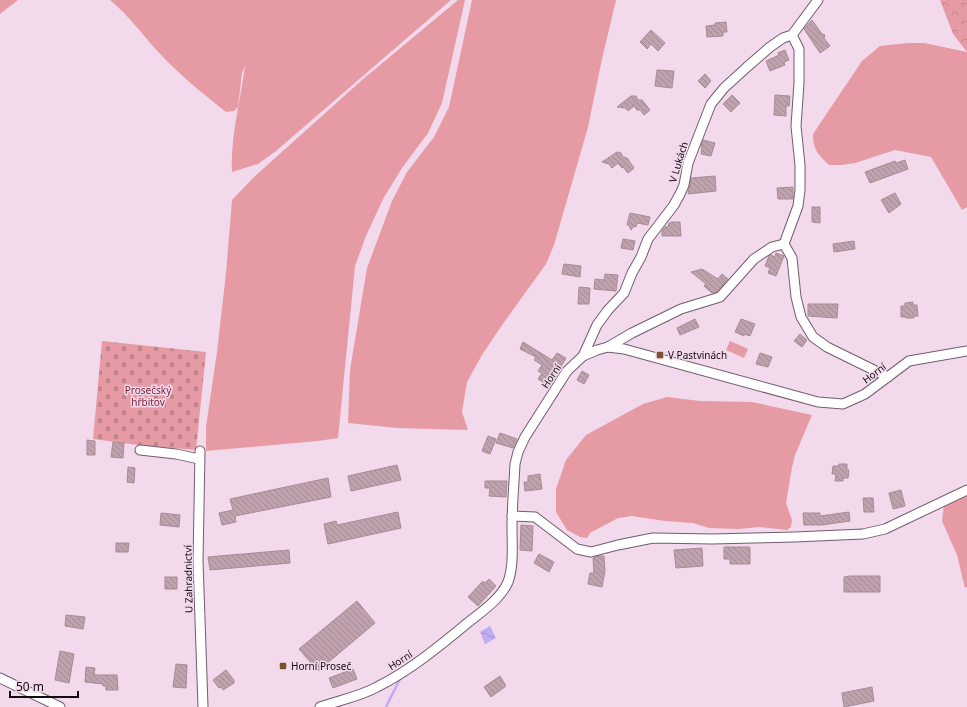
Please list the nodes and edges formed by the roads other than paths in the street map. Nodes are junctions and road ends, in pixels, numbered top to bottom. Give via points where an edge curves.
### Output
1 (818, 0) edge
2 (792, 35) junction
3 (784, 244) junction
4 (608, 347) junction
5 (967, 351) edge
6 (583, 356) junction
7 (888, 377) junction
8 (140, 450) dead end
9 (967, 490) edge
10 (512, 516) junction
11 (0, 678) edge
12 (60, 707) edge
13 (203, 707) edge
14 (320, 707) edge

1 - 2 street, V Lukách
2 - 3 street via 799,49 796,126 800,190 798,206
2 - 6 street, V Lukách via 770,47 724,88 711,104 688,163 680,194 648,239 624,293 597,325
3 - 4 street via 772,247 754,259 720,297 681,309
3 - 7 street via 792,258 801,317 813,337 827,347
4 - 6 street, Horní
4 - 7 street, Horní via 624,349 818,402 843,404 865,394
5 - 7 street, Horní via 909,361
6 - 10 street, Horní via 567,371 518,452
8 - 13 street, U Zahradnictví via 199,455 198,561
9 - 10 street via 885,529 863,534 765,538 653,538 590,552 577,549 535,517
10 - 14 street, Horní via 510,575 508,583 494,601 436,649 394,677 356,696
11 - 12 street

